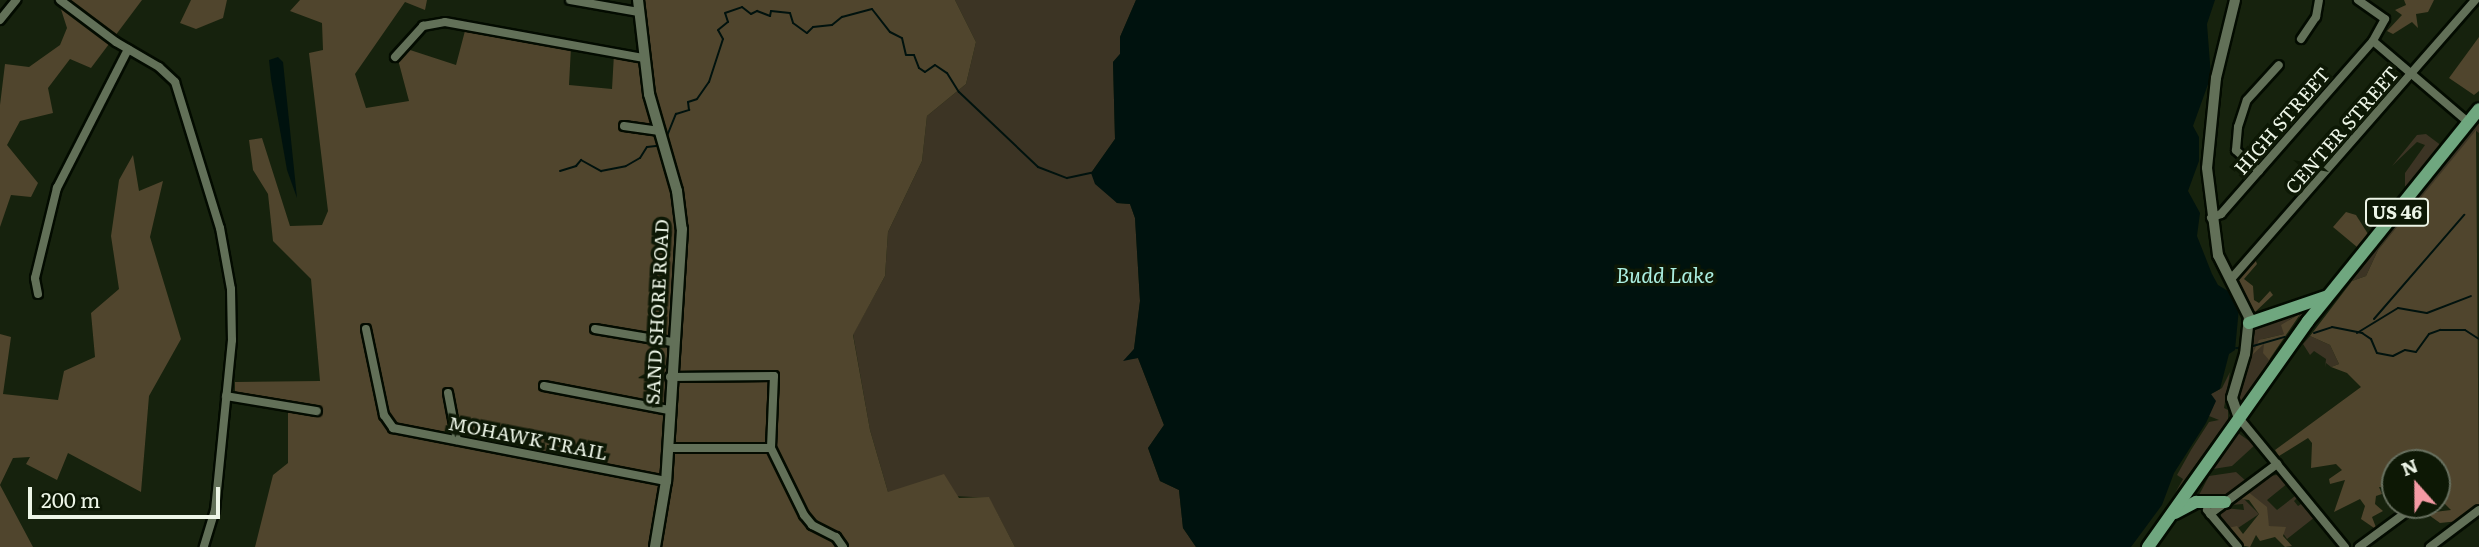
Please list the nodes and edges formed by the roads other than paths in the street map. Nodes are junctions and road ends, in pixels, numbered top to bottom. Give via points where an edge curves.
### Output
1 (16, 0) edge
2 (60, 0) edge
3 (570, 0) edge
4 (638, 0) edge
5 (2235, 0) edge
6 (2319, 0) edge
7 (2358, 0) edge
8 (2475, 0) edge
9 (639, 12) junction
10 (0, 20) edge
11 (2301, 39) dead end
12 (2373, 41) junction
13 (128, 49) junction
14 (395, 57) dead end
15 (643, 58) junction
16 (2278, 65) dead end
17 (2411, 74) junction
18 (2479, 109) edge
19 (2469, 122) junction
20 (624, 126) dead end
21 (658, 131) junction
22 (2259, 171) junction
23 (2211, 218) junction
24 (2231, 279) junction
25 (38, 294) dead end
26 (2328, 296) junction
27 (2249, 323) junction
28 (366, 329) dead end
29 (595, 329) dead end
30 (672, 342) junction
31 (670, 377) junction
32 (544, 386) dead end
33 (448, 393) dead end
34 (226, 396) junction
35 (668, 410) junction
36 (317, 411) dead end
37 (2239, 418) junction
38 (457, 440) junction
39 (668, 448) junction
40 (771, 448) junction
41 (2277, 464) junction
42 (666, 481) junction
43 (2196, 502) junction
44 (2225, 502) junction
45 (2479, 510) edge
46 (2210, 514) junction
47 (2169, 517) junction
48 (2397, 519) edge
49 (842, 545) edge
50 (204, 547) edge
51 (655, 547) edge
52 (2148, 547) edge
53 (2238, 547) edge
54 (2345, 547) edge
55 (2360, 547) edge
56 (2430, 547) edge

1 - 10 street
2 - 13 street
3 - 9 street
4 - 9 street, SAND SHORE ROAD
5 - 23 street via 2219,55 2208,131
6 - 11 street
7 - 12 street via 2385,18
8 - 17 street, CENTER STREET
9 - 15 street, SAND SHORE ROAD
12 - 17 street
12 - 22 street, HIGH STREET
13 - 25 street via 62,175 35,278
13 - 34 street via 165,71 185,104 229,274 232,330
14 - 15 street via 423,26 445,22
15 - 21 street, SAND SHORE ROAD
16 - 22 street via 2247,100 2238,127 2236,150
17 - 19 street
17 - 24 street, CENTER STREET
18 - 19 main road, US 46
19 - 26 main road, US 46
20 - 21 street
21 - 30 street, SAND SHORE ROAD via 682,218
22 - 23 street, HIGH STREET via 2221,214
23 - 24 street via 2219,259
24 - 27 street via 2244,300
26 - 27 main road
26 - 37 main road, US 46
27 - 37 street via 2232,398
28 - 38 street, MOHAWK TRAIL via 386,422 396,429
29 - 30 street
30 - 31 street, SAND SHORE ROAD
31 - 35 street, SAND SHORE ROAD
31 - 40 street via 774,376
32 - 35 street
33 - 38 street
34 - 36 street
34 - 50 street via 215,510
35 - 39 street, SAND SHORE ROAD
37 - 41 street
37 - 47 main road, US 46
38 - 42 street, MOHAWK TRAIL
39 - 40 street
39 - 42 street, SAND SHORE ROAD
40 - 49 street via 804,515
41 - 44 street
41 - 54 street
42 - 51 street, SAND SHORE ROAD
43 - 44 main road
43 - 46 street
43 - 47 main road
44 - 46 street
45 - 56 street
46 - 53 street
47 - 52 main road, US 46
48 - 55 street

